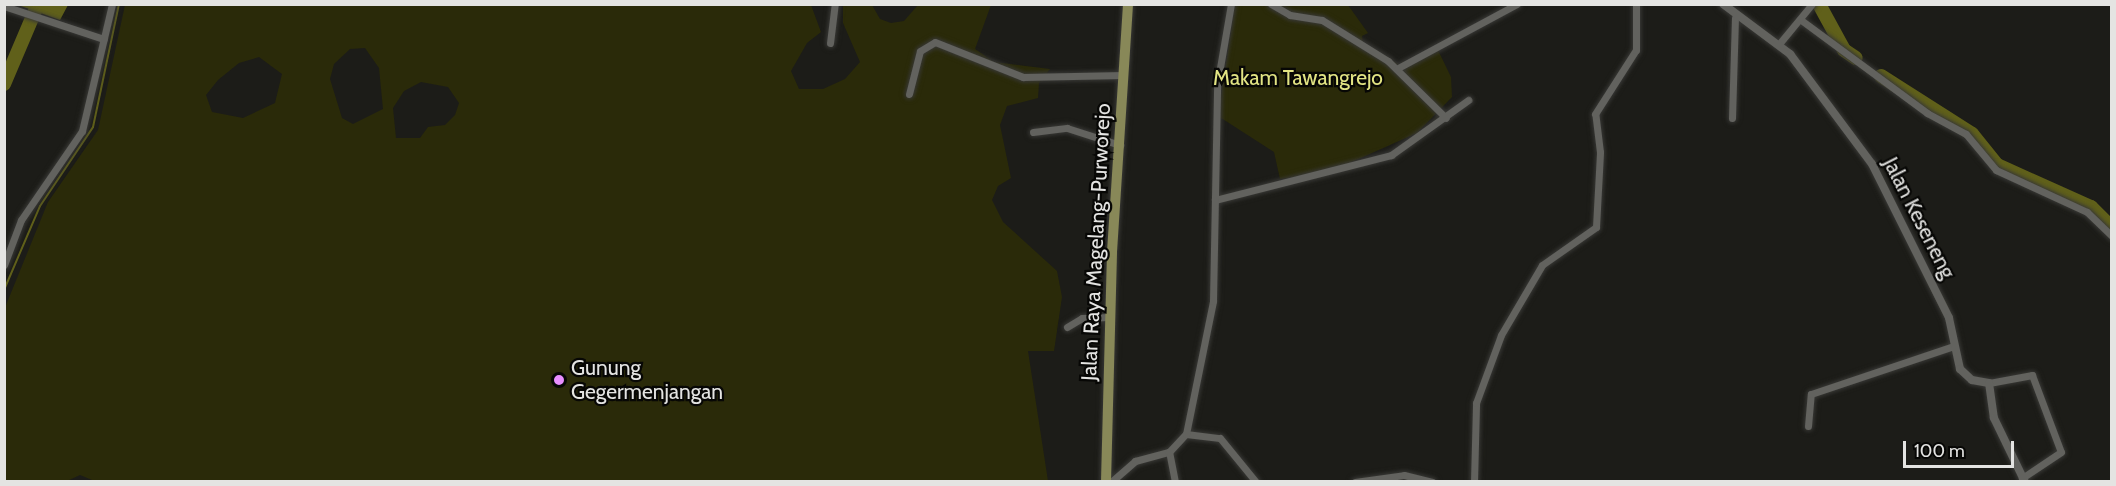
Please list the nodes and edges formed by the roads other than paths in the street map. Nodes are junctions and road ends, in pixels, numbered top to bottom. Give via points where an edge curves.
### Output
1 (112, 4) edge
2 (835, 4) edge
3 (1128, 4) edge
4 (1231, 4) edge
5 (1271, 4) edge
6 (1517, 4) edge
7 (1636, 4) edge
8 (1723, 4) edge
9 (1812, 4) edge
10 (4, 6) edge
11 (1735, 18) junction
12 (1801, 20) junction
13 (104, 39) junction
14 (830, 43) dead end
15 (1779, 44) junction
16 (1398, 68) junction
17 (1124, 75) junction
18 (909, 94) dead end
19 (1468, 100) dead end
20 (1446, 118) junction
21 (1732, 118) dead end
22 (1033, 132) dead end
23 (1120, 145) junction
24 (1215, 200) junction
25 (2112, 236) edge
26 (4, 265) edge
27 (1109, 317) junction
28 (1067, 327) dead end
29 (1954, 346) junction
30 (1989, 383) junction
31 (1808, 426) dead end
32 (1186, 434) junction
33 (1169, 452) junction
34 (2024, 480) edge
35 (1106, 482) edge
36 (1111, 482) edge
37 (1175, 482) edge
38 (1256, 482) edge
39 (1355, 482) edge
40 (1432, 482) edge
41 (1474, 482) edge

1 - 13 street
2 - 14 street
3 - 17 main road, Jalan Raya Magelang-Purworejo
4 - 24 street via 1217,85
5 - 16 street via 1290,15 1322,20
6 - 16 street
7 - 41 street via 1636,50 1595,114 1600,152 1596,227 1584,239 1561,247 1542,265 1501,335 1476,403
8 - 11 street, Jalan Keseneng
9 - 12 street
10 - 13 street
11 - 15 street, Jalan Keseneng
11 - 21 street
12 - 15 street
12 - 25 street via 1927,113 1966,134 1996,170 2087,212
13 - 26 street via 82,131 21,220
15 - 29 street, Jalan Keseneng via 1880,177 1945,309
16 - 20 street
17 - 18 street via 1023,77 935,42 920,51
17 - 23 main road, Jalan Raya Magelang-Purworejo
19 - 20 street
20 - 24 street via 1391,154
22 - 23 street via 1067,128
23 - 27 main road, Jalan Raya Magelang-Purworejo
24 - 32 street via 1213,301
27 - 28 street via 1082,318
27 - 35 main road, Jalan Raya Magelang-Purworejo
29 - 30 street, Jalan Keseneng via 1965,375
29 - 31 street via 1810,394
30 - 34 street via 1994,418
30 - 34 street via 2032,375 2061,452
32 - 33 street
32 - 38 street via 1220,438
33 - 36 street via 1135,461
33 - 37 street
39 - 40 street via 1404,475

